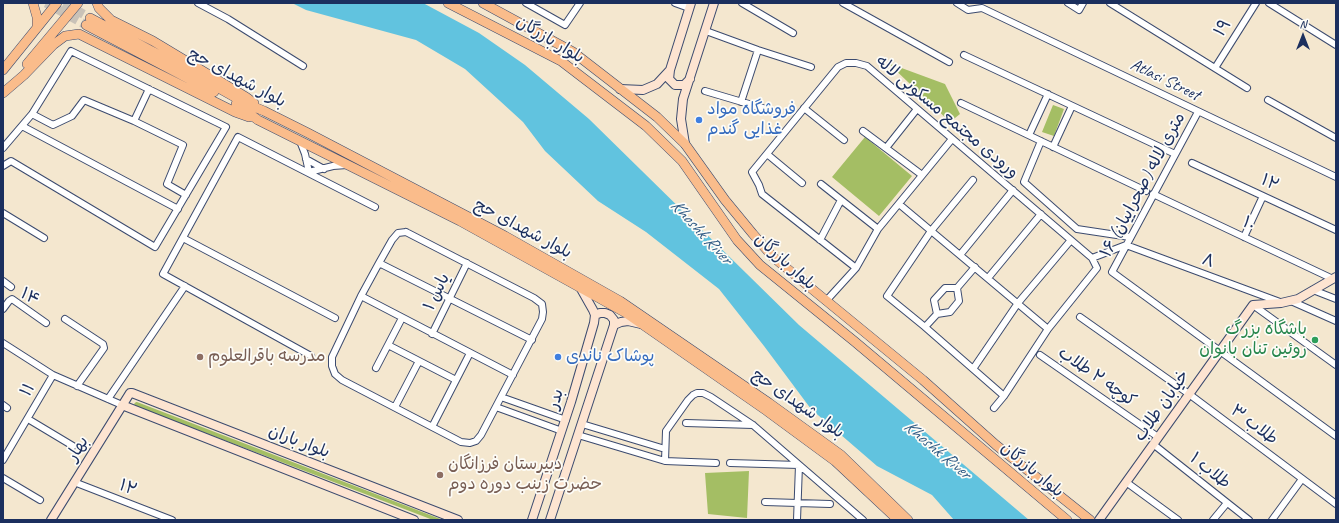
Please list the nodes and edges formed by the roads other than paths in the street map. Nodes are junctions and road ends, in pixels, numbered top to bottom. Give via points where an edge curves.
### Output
1 (33, 3) edge
2 (58, 3) edge
3 (78, 3) edge
4 (97, 3) edge
5 (198, 3) edge
6 (448, 3) edge
7 (483, 3) edge
8 (526, 3) edge
9 (580, 3) edge
10 (675, 3) edge
11 (714, 3) edge
12 (742, 3) edge
13 (842, 3) edge
14 (957, 3) edge
15 (1068, 3) edge
16 (1083, 3) edge
17 (1110, 3) edge
18 (1256, 3) edge
19 (1269, 3) edge
20 (690, 6) edge
21 (37, 28) junction
22 (706, 31) junction
23 (793, 33) dead end
24 (1336, 45) edge
25 (758, 50) junction
26 (964, 55) dead end
27 (949, 62) dead end
28 (303, 66) dead end
29 (811, 67) dead end
30 (1215, 68) junction
31 (3, 70) edge
32 (670, 70) junction
33 (690, 79) junction
34 (1247, 88) dead end
35 (149, 89) junction
36 (620, 89) junction
37 (705, 91) dead end
38 (3, 93) edge
39 (1048, 94) junction
40 (1268, 100) dead end
41 (741, 102) junction
42 (961, 103) dead end
43 (1072, 106) junction
44 (804, 108) junction
45 (917, 109) junction
46 (264, 111) junction
47 (776, 112) dead end
48 (1198, 112) junction
49 (32, 114) junction
50 (258, 120) junction
51 (134, 121) junction
52 (22, 126) junction
53 (863, 131) dead end
54 (1029, 135) junction
55 (1336, 138) edge
56 (952, 139) junction
57 (844, 140) dead end
58 (300, 141) junction
59 (1041, 141) junction
60 (685, 144) junction
61 (1053, 147) junction
62 (3, 148) edge
63 (886, 148) junction
64 (767, 154) junction
65 (1175, 154) junction
66 (306, 159) junction
67 (1192, 162) dead end
68 (347, 165) junction
69 (3, 166) edge
70 (324, 168) junction
71 (309, 172) junction
72 (922, 175) junction
73 (1336, 177) edge
74 (972, 180) dead end
75 (802, 183) dead end
76 (821, 184) dead end
77 (1013, 190) junction
78 (1146, 191) dead end
79 (1153, 194) junction
80 (186, 195) junction
81 (1262, 196) junction
82 (841, 200) junction
83 (899, 204) junction
84 (376, 207) dead end
85 (178, 209) junction
86 (3, 213) edge
87 (1041, 214) junction
88 (878, 229) junction
89 (1336, 230) edge
90 (931, 231) junction
91 (1130, 237) junction
92 (1244, 237) junction
93 (44, 238) dead end
94 (183, 238) junction
95 (820, 240) junction
96 (1071, 240) junction
97 (1126, 245) junction
98 (960, 255) junction
99 (1092, 258) junction
100 (379, 263) junction
101 (467, 263) junction
102 (975, 267) junction
103 (856, 268) junction
104 (988, 278) junction
105 (1334, 278) edge
106 (3, 281) edge
107 (185, 286) junction
108 (11, 287) dead end
109 (580, 287) junction
110 (957, 288) junction
111 (1313, 290) junction
112 (361, 296) junction
113 (449, 298) junction
114 (1336, 299) edge
115 (1291, 300) junction
116 (826, 301) junction
117 (1018, 303) junction
118 (1281, 303) junction
119 (1253, 305) junction
120 (3, 309) edge
121 (937, 314) junction
122 (595, 315) junction
123 (1080, 317) dead end
124 (335, 318) dead end
125 (402, 318) junction
126 (64, 319) dead end
127 (1336, 321) edge
128 (46, 323) dead end
129 (642, 324) junction
130 (614, 325) junction
131 (925, 327) junction
132 (1048, 329) junction
133 (432, 334) junction
134 (532, 340) junction
135 (3, 343) edge
136 (388, 345) junction
137 (1219, 350) junction
138 (470, 353) junction
139 (1040, 355) dead end
140 (311, 356) dead end
141 (419, 362) junction
142 (1336, 365) edge
143 (376, 368) dead end
144 (972, 369) junction
145 (53, 375) junction
146 (513, 375) junction
147 (456, 380) junction
148 (922, 380) junction
149 (77, 386) junction
150 (911, 388) junction
151 (130, 393) joint
152 (1189, 394) junction
153 (1004, 396) junction
154 (501, 397) junction
155 (108, 399) junction
156 (122, 405) junction
157 (395, 407) junction
158 (496, 407) junction
159 (994, 408) dead end
160 (540, 411) junction
161 (28, 419) junction
162 (566, 420) junction
163 (535, 421) junction
164 (686, 423) dead end
165 (582, 424) junction
166 (432, 426) junction
167 (753, 426) junction
168 (597, 428) junction
169 (562, 431) junction
170 (578, 435) junction
171 (1336, 436) edge
172 (593, 439) junction
173 (1156, 440) junction
174 (73, 446) dead end
175 (666, 449) junction
176 (3, 460) edge
177 (665, 461) junction
178 (716, 463) dead end
179 (730, 464) dead end
180 (799, 465) junction
181 (3, 478) edge
182 (1302, 479) junction
183 (74, 482) junction
184 (1126, 482) junction
185 (395, 496) junction
186 (40, 500) dead end
187 (765, 502) dead end
188 (798, 502) junction
189 (1227, 503) junction
190 (830, 504) dead end
191 (1336, 504) edge
192 (389, 510) junction
193 (51, 520) edge
194 (172, 520) edge
195 (414, 520) edge
196 (458, 520) edge
197 (532, 520) edge
198 (550, 520) edge
199 (797, 520) edge
200 (863, 520) edge
201 (898, 520) edge
202 (908, 520) edge
203 (1067, 520) edge
204 (1090, 520) edge
205 (1099, 520) edge
206 (1178, 520) edge
207 (1213, 520) edge
208 (1249, 520) edge
209 (1272, 520) edge

1 - 21 main road
2 - 21 main road
3 - 38 main road
4 - 46 main road via 111,20 240,93
5 - 28 street
6 - 150 main road, بلوار بازرگان via 561,62 646,126 682,161 737,240 760,265
7 - 36 main road, بلوار بازرگان via 573,52
8 - 9 street via 565,25
10 - 20 street
11 - 22 street
12 - 23 street
13 - 27 street
14 - 48 street, Atlasi Street via 968,10 982,8
15 - 16 street via 1079,10
17 - 30 street
18 - 30 street, ۱۹
19 - 24 street
20 - 32 street
21 - 31 main road
22 - 25 street
22 - 33 street
25 - 29 street
25 - 41 street
26 - 39 street
30 - 34 street
32 - 33 street via 669,78 675,85 684,85
32 - 36 street via 657,84 643,90
33 - 60 street via 683,99 681,119
35 - 49 street via 71,51
35 - 51 street
35 - 80 street via 226,127
36 - 60 main road, بلوار بازرگان
37 - 41 street
38 - 50 main road via 53,45 65,36 79,34 235,112
39 - 43 street
39 - 54 street
40 - 55 street
41 - 47 street
42 - 54 street
43 - 61 street
43 - 65 street
44 - 45 street, ورودی مجتمع مسکونی لاله via 838,67 846,63 856,63 867,66
44 - 57 street
44 - 64 street, ورودی مجتمع مسکونی لاله
45 - 56 street, ورودی مجتمع مسکونی لاله
45 - 63 street
46 - 50 main road, بلوار شهدای حج via 88,21 240,106
46 - 202 main road, بلوار شهدای حج via 505,236 620,301 757,394 841,455
48 - 65 street, ۱۶ متری لاله (صحراییان)
48 - 73 street, Atlasi Street
49 - 51 street via 53,125 72,116 84,100
49 - 52 street
50 - 58 main road, بلوار شهدای حج
51 - 80 street via 183,145 167,184
52 - 62 street
52 - 85 street
53 - 63 street
54 - 59 street
56 - 72 street
56 - 77 street, ورودی مجتمع مسکونی لاله
58 - 66 street
58 - 68 main road, بلوار شهدای حج
59 - 61 street
59 - 91 street via 1024,182 1077,229
60 - 116 main road, بلوار بازرگان via 725,200 763,246
61 - 78 street
63 - 72 street
64 - 75 street
64 - 95 street, ورودی مجتمع مسکونی لاله via 752,172 762,194
65 - 79 street, ۱۶ متری لاله (صحراییان)
66 - 70 street
66 - 71 street
67 - 81 street, ۱۲
68 - 70 street
68 - 109 main road, بلوار شهدای حج via 466,224
69 - 85 street via 10,161 155,247
70 - 71 street
71 - 84 street
71 - 94 street via 238,137
72 - 83 street
74 - 90 street
76 - 82 street
77 - 87 street, ورودی مجتمع مسکونی لاله
77 - 98 street
79 - 91 street, ۱۶ متری لاله (صحراییان)
79 - 92 street, ۱۰
80 - 85 street
81 - 89 street, ۱۲
81 - 92 street
82 - 88 street
82 - 95 street
83 - 88 street
83 - 90 street
86 - 93 street
87 - 96 street, ورودی مجتمع مسکونی لاله
87 - 104 street
88 - 103 street
90 - 98 street
90 - 131 street via 887,296
91 - 97 street, ۱۶ متری لاله (صحراییان)
92 - 105 street, ۱۰
94 - 107 street via 163,274
94 - 124 street
95 - 103 street, ورودی مجتمع مسکونی لاله
96 - 99 street, ورودی مجتمع مسکونی لاله
96 - 117 street
97 - 99 street
97 - 118 street, ۸
97 - 137 street, ۱۶ متری لاله (صحراییان) via 1112,272
98 - 102 street
99 - 132 street via 1097,268
100 - 101 street via 398,233 406,232
100 - 112 street
100 - 113 street
101 - 113 street, یاس ۱
101 - 134 street via 542,304 544,312
102 - 104 street
102 - 110 street
103 - 116 street
104 - 117 street
105 - 111 street
106 - 108 street
107 - 140 street
107 - 155 street
109 - 122 street
109 - 129 main road, بلوار شهدای حج
110 - 121 street via 959,300 950,312
110 - 121 street via 944,288 934,300
111 - 114 street
111 - 115 street
112 - 125 street
112 - 157 street via 332,357 332,366 335,374 342,380
113 - 133 street, یاس ۱
113 - 134 street
115 - 118 street
115 - 127 street
116 - 148 main road, بلوار بازرگان
117 - 132 street
117 - 144 street
118 - 119 street
119 - 137 street, خیابان طلاب
119 - 142 street
120 - 128 street, ۱۴ via 12,299
121 - 131 street
122 - 130 street via 605,312 614,320
122 - 162 street, بدر
123 - 152 street, طلاب ۳
125 - 133 street
125 - 136 street
126 - 149 street via 104,346
129 - 130 street via 628,321
129 - 201 main road, بلوار شهدای حج via 835,461
130 - 165 street, بدر
131 - 144 street
132 - 153 street
133 - 138 street
134 - 146 street
135 - 145 street
136 - 141 street
136 - 143 street
137 - 152 street, خیابان طلاب
137 - 171 street
138 - 146 street
138 - 147 street
139 - 173 street, کوچه ۲ طلاب
141 - 147 street
141 - 157 street
144 - 153 street
145 - 149 street
145 - 161 street, ۱۱
146 - 154 street
147 - 166 street
148 - 150 main road
148 - 204 main road, بلوار بازرگان via 996,445
149 - 155 street
150 - 203 main road, بلوار بازرگان
151 - 156 street, بهار
151 - 185 street, بلوار باران
152 - 173 street, خیابان طلاب
152 - 182 street, طلاب ۳
153 - 159 street
154 - 158 street
154 - 160 street
155 - 156 street
156 - 183 street, بهار
156 - 192 street, بلوار باران
157 - 166 street
158 - 163 street
158 - 166 street via 481,435 470,443 462,442
160 - 162 street
160 - 163 street
161 - 174 street
161 - 176 street, ۱۱
162 - 169 street, بدر
163 - 169 street
164 - 167 street
165 - 168 street
165 - 170 street, بدر
167 - 175 street via 703,393 697,393 666,431
167 - 180 street
168 - 172 street
168 - 175 street
169 - 197 street, بدر
170 - 172 street
170 - 198 street, بدر
172 - 177 street
173 - 184 street, خیابان طلاب
173 - 189 street, طلاب ۱
175 - 177 street
177 - 178 street
179 - 180 street
180 - 188 street
180 - 200 street
181 - 186 street
182 - 191 street, طلاب ۳
182 - 209 street
183 - 193 street, بهار
183 - 194 street, ۱۲
184 - 205 street, خیابان طلاب
184 - 206 street
185 - 192 street
185 - 196 street, بلوار باران
187 - 188 street
188 - 190 street
188 - 199 street
189 - 207 street
189 - 208 street, طلاب ۱
192 - 195 street, بلوار باران

